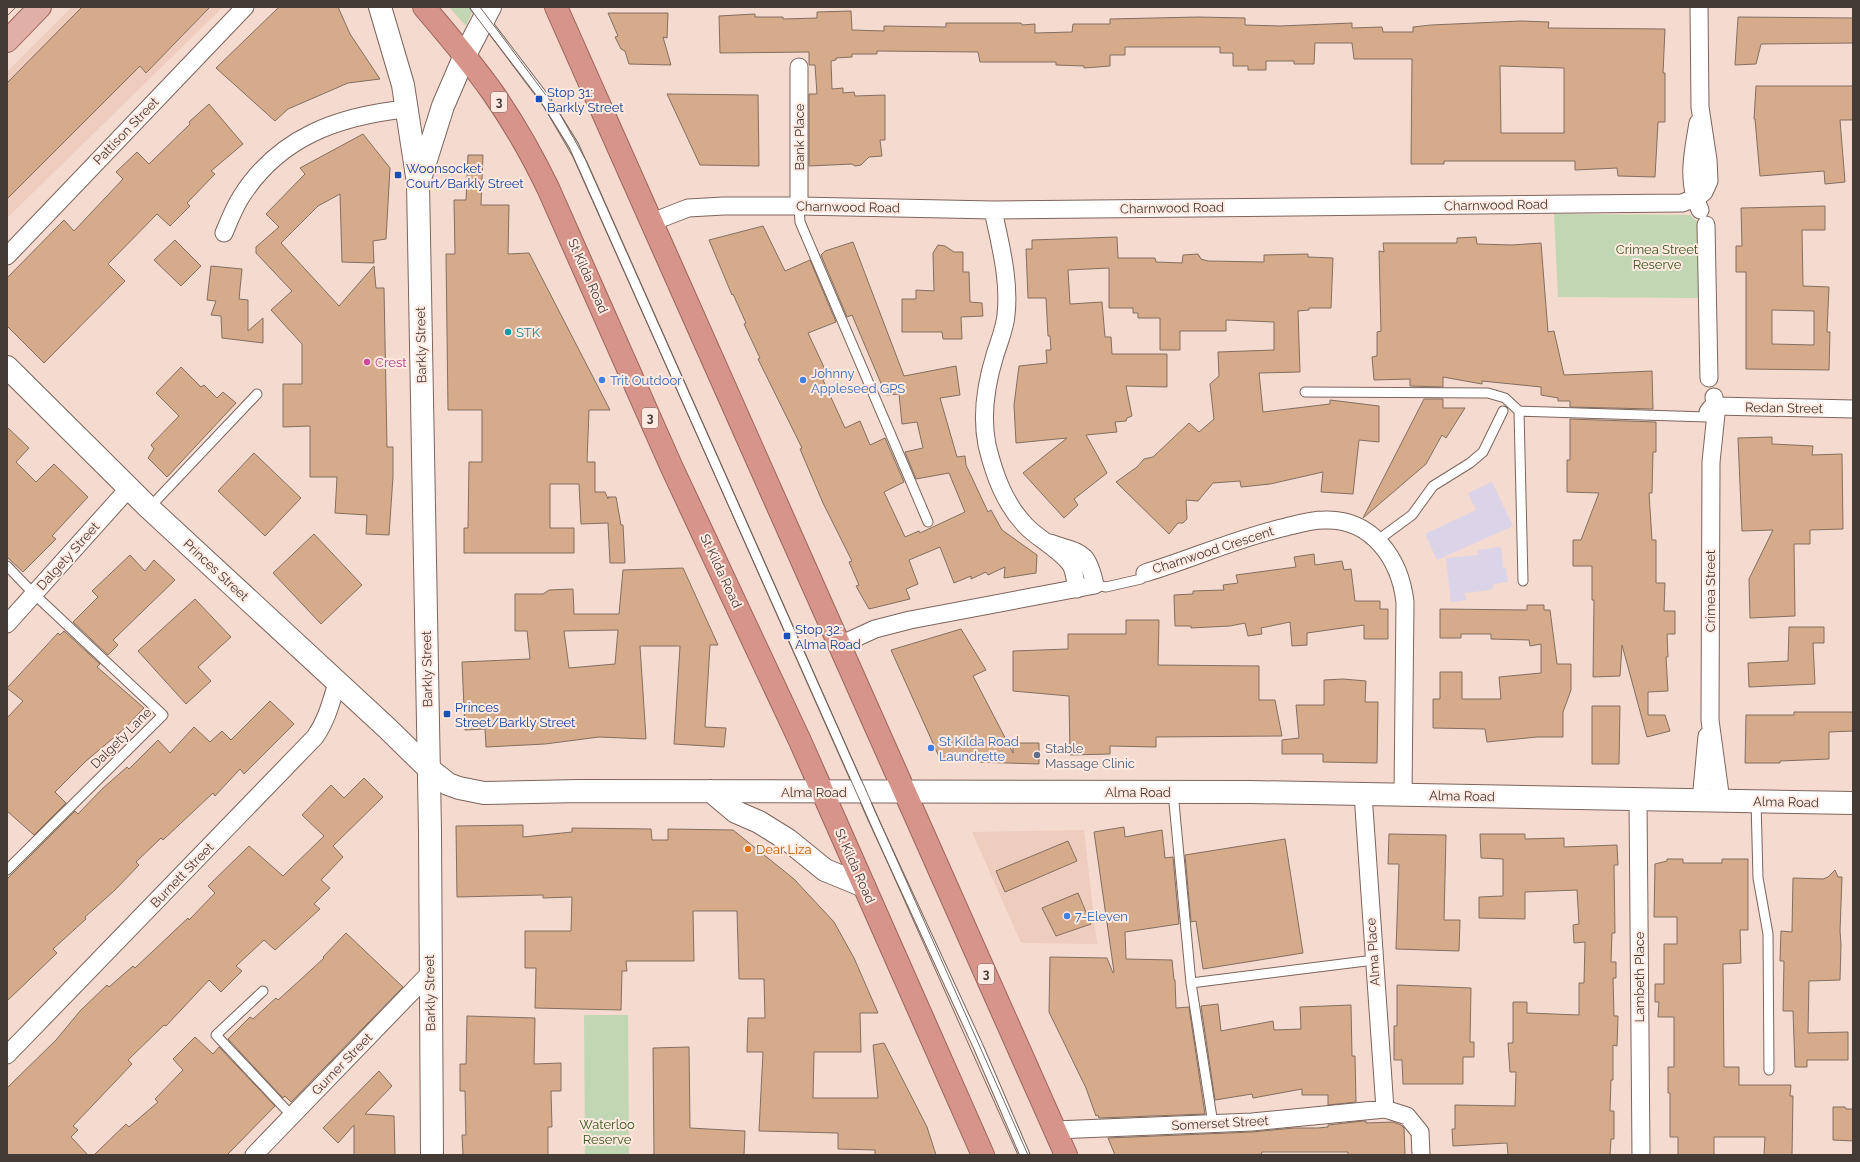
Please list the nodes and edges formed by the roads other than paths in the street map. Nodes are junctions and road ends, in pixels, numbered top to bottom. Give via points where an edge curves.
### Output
1 (40, 7) edge
2 (244, 7) edge
3 (380, 7) edge
4 (424, 7) edge
5 (1699, 7) edge
6 (560, 8) edge
7 (483, 11) edge
8 (7, 41) edge
9 (465, 55) junction
10 (799, 68) dead end
11 (406, 109) junction
12 (418, 183) junction
13 (799, 206) junction
14 (993, 210) junction
15 (1700, 211) junction
16 (652, 222) junction
17 (224, 233) dead end
18 (7, 256) edge
19 (7, 367) edge
20 (1709, 378) joint
21 (1305, 392) dead end
22 (257, 394) dead end
23 (1712, 407) junction
24 (1853, 409) edge
25 (1503, 411) dead end
26 (1519, 411) junction
27 (129, 488) junction
28 (149, 508) junction
29 (928, 522) dead end
30 (1039, 537) junction
31 (1378, 540) junction
32 (7, 566) edge
33 (1145, 573) joint
34 (1523, 581) dead end
35 (1095, 585) junction
36 (1077, 589) junction
37 (34, 594) junction
38 (7, 624) edge
39 (840, 645) junction
40 (337, 683) junction
41 (429, 770) junction
42 (711, 791) junction
43 (821, 792) junction
44 (862, 792) junction
45 (905, 792) junction
46 (1173, 792) junction
47 (1362, 794) junction
48 (1403, 795) junction
49 (1638, 800) junction
50 (1711, 801) junction
51 (1756, 801) junction
52 (1853, 803) edge
53 (7, 870) edge
54 (864, 886) junction
55 (1374, 960) junction
56 (430, 973) junction
57 (1191, 983) junction
58 (263, 991) dead end
59 (7, 1055) edge
60 (1769, 1070) dead end
61 (1385, 1109) junction
62 (292, 1116) junction
63 (1213, 1124) junction
64 (1055, 1130) junction
65 (254, 1155) edge
66 (432, 1155) edge
67 (983, 1155) edge
68 (1025, 1155) edge
69 (1066, 1155) edge
70 (1421, 1155) edge
71 (1641, 1155) edge

1 - 8 main road
2 - 18 street, Pattison Street
3 - 11 street, Barkly Street via 402,85
4 - 9 highway, St Kilda Road / 3
5 - 15 street via 1700,107 1709,181
6 - 16 highway, 3
7 - 9 street, Barkly Street
7 - 44 lane via 574,146
9 - 12 street, Barkly Street via 440,114
9 - 43 highway, St Kilda Road / 3 via 522,138 548,188 672,468 800,741
10 - 13 street, Bank Place
11 - 12 street, Barkly Street
11 - 17 street via 356,117 308,134 264,170 240,198
12 - 41 street, Barkly Street
13 - 14 street, Charnwood Road
13 - 16 street, Charnwood Road via 688,208
13 - 29 lane via 800,222
14 - 15 street, Charnwood Road via 1682,203
14 - 30 street via 1003,260 1007,300 1006,316 985,402 987,443 1002,491 1013,510
15 - 20 street, Crimea Street
16 - 39 highway, 3
19 - 27 street, Princes Street
20 - 23 lane, Crimea Street
21 - 26 lane via 1488,393 1505,398
22 - 28 lane
23 - 24 street, Redan Street
23 - 26 lane
23 - 50 street, Crimea Street via 1710,720 1705,749
25 - 31 lane via 1483,452 1433,486 1407,519
26 - 34 lane
27 - 28 street, Princes Street
27 - 37 street, Dalgety Street
28 - 40 street, Princes Street
30 - 35 street via 1082,556 1089,565
30 - 36 street via 1070,564
31 - 33 street, Charnwood Crescent via 1350,524 1330,520 1311,521 1232,542
31 - 48 street, Charnwood Crescent via 1398,573 1405,602
32 - 37 lane
33 - 35 lane, Charnwood Crescent via 1141,579 1106,587
35 - 36 street, Charnwood Crescent
36 - 39 street, Charnwood Crescent via 900,622 875,629
37 - 38 street, Dalgety Street
37 - 53 lane, Dalgety Lane via 163,715
39 - 45 highway, 3
40 - 41 street, Princes Street
40 - 59 street, Burnett Street via 322,726 305,748
41 - 42 street, Alma Road via 448,784 484,793
41 - 56 street, Barkly Street
42 - 43 street, Alma Road
42 - 54 street via 736,812 759,822 788,840 825,870
43 - 44 street, Alma Road
43 - 54 highway, St Kilda Road / 3
44 - 45 street, Alma Road
44 - 68 lane
45 - 46 street, Alma Road
45 - 64 highway, 3
46 - 47 street, Alma Road
46 - 57 lane
47 - 48 street, Alma Road
47 - 55 street, Alma Place
48 - 49 street, Alma Road
49 - 50 street, Alma Road
49 - 71 street, Lambeth Place
50 - 51 street, Alma Road
51 - 52 street, Alma Road
51 - 60 lane via 1758,878 1768,934
54 - 67 highway, St Kilda Road / 3
55 - 57 lane
55 - 61 street, Alma Place
56 - 62 street, Gurner Street
56 - 66 street, Barkly Street
57 - 63 lane
58 - 62 lane via 216,1035
61 - 63 street, Somerset Street
61 - 70 street via 1407,1116 1420,1132
62 - 65 street, Gurner Street
63 - 64 street, Somerset Street
64 - 69 highway, 3

